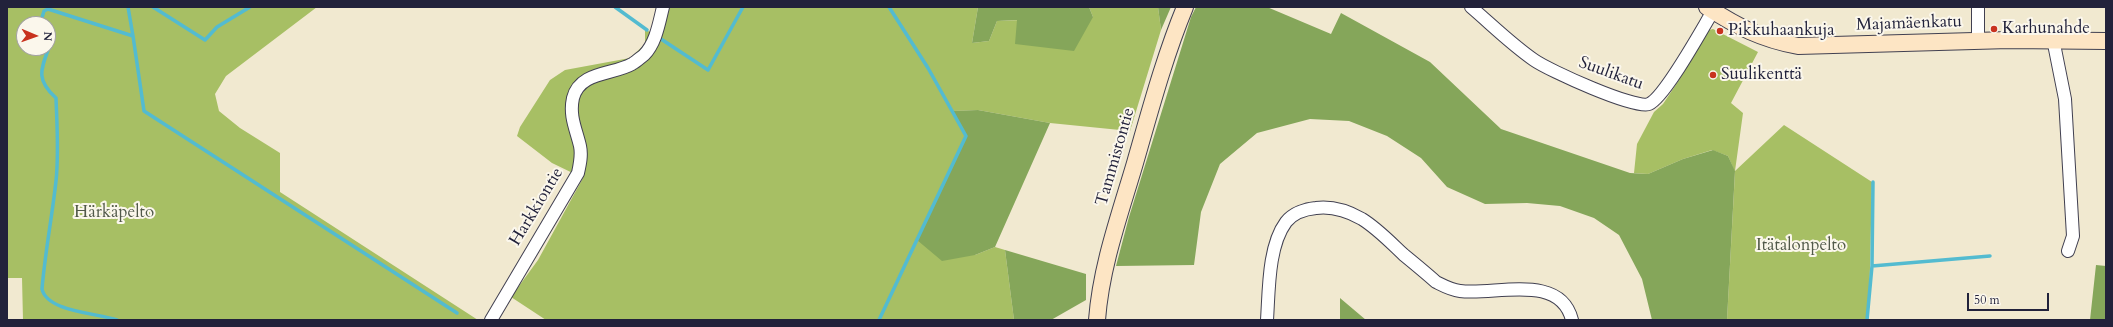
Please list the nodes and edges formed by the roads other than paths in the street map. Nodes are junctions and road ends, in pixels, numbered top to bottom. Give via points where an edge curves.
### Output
1 (663, 7) edge
2 (1185, 7) edge
3 (1471, 7) edge
4 (1978, 7) edge
5 (1710, 9) edge
6 (2053, 39) junction
7 (1978, 40) junction
8 (2106, 41) edge
9 (2068, 251) dead end
10 (491, 320) edge
11 (1098, 320) edge
12 (1267, 320) edge
13 (1572, 320) edge

1 - 10 street, Harkkiontie via 653,41 644,54 631,65 595,75 582,84 573,97 571,114 581,159 578,173
2 - 11 street, Tammistontie via 1164,61 1118,219 1106,266
3 - 5 street, Suulikatu via 1513,45 1536,61 1603,92 1640,105 1649,104 1661,94
4 - 7 street
5 - 7 street, Majamäenkatu via 1757,36 1798,46
6 - 7 street, Majamäenkatu
6 - 8 street, Majamäenkatu
6 - 9 street via 2064,86 2066,110 2073,231 2073,242
12 - 13 street via 1273,260 1280,234 1286,222 1296,214 1320,207 1335,208 1361,218 1376,228 1436,282 1448,288 1474,292 1529,289 1543,292 1562,301

